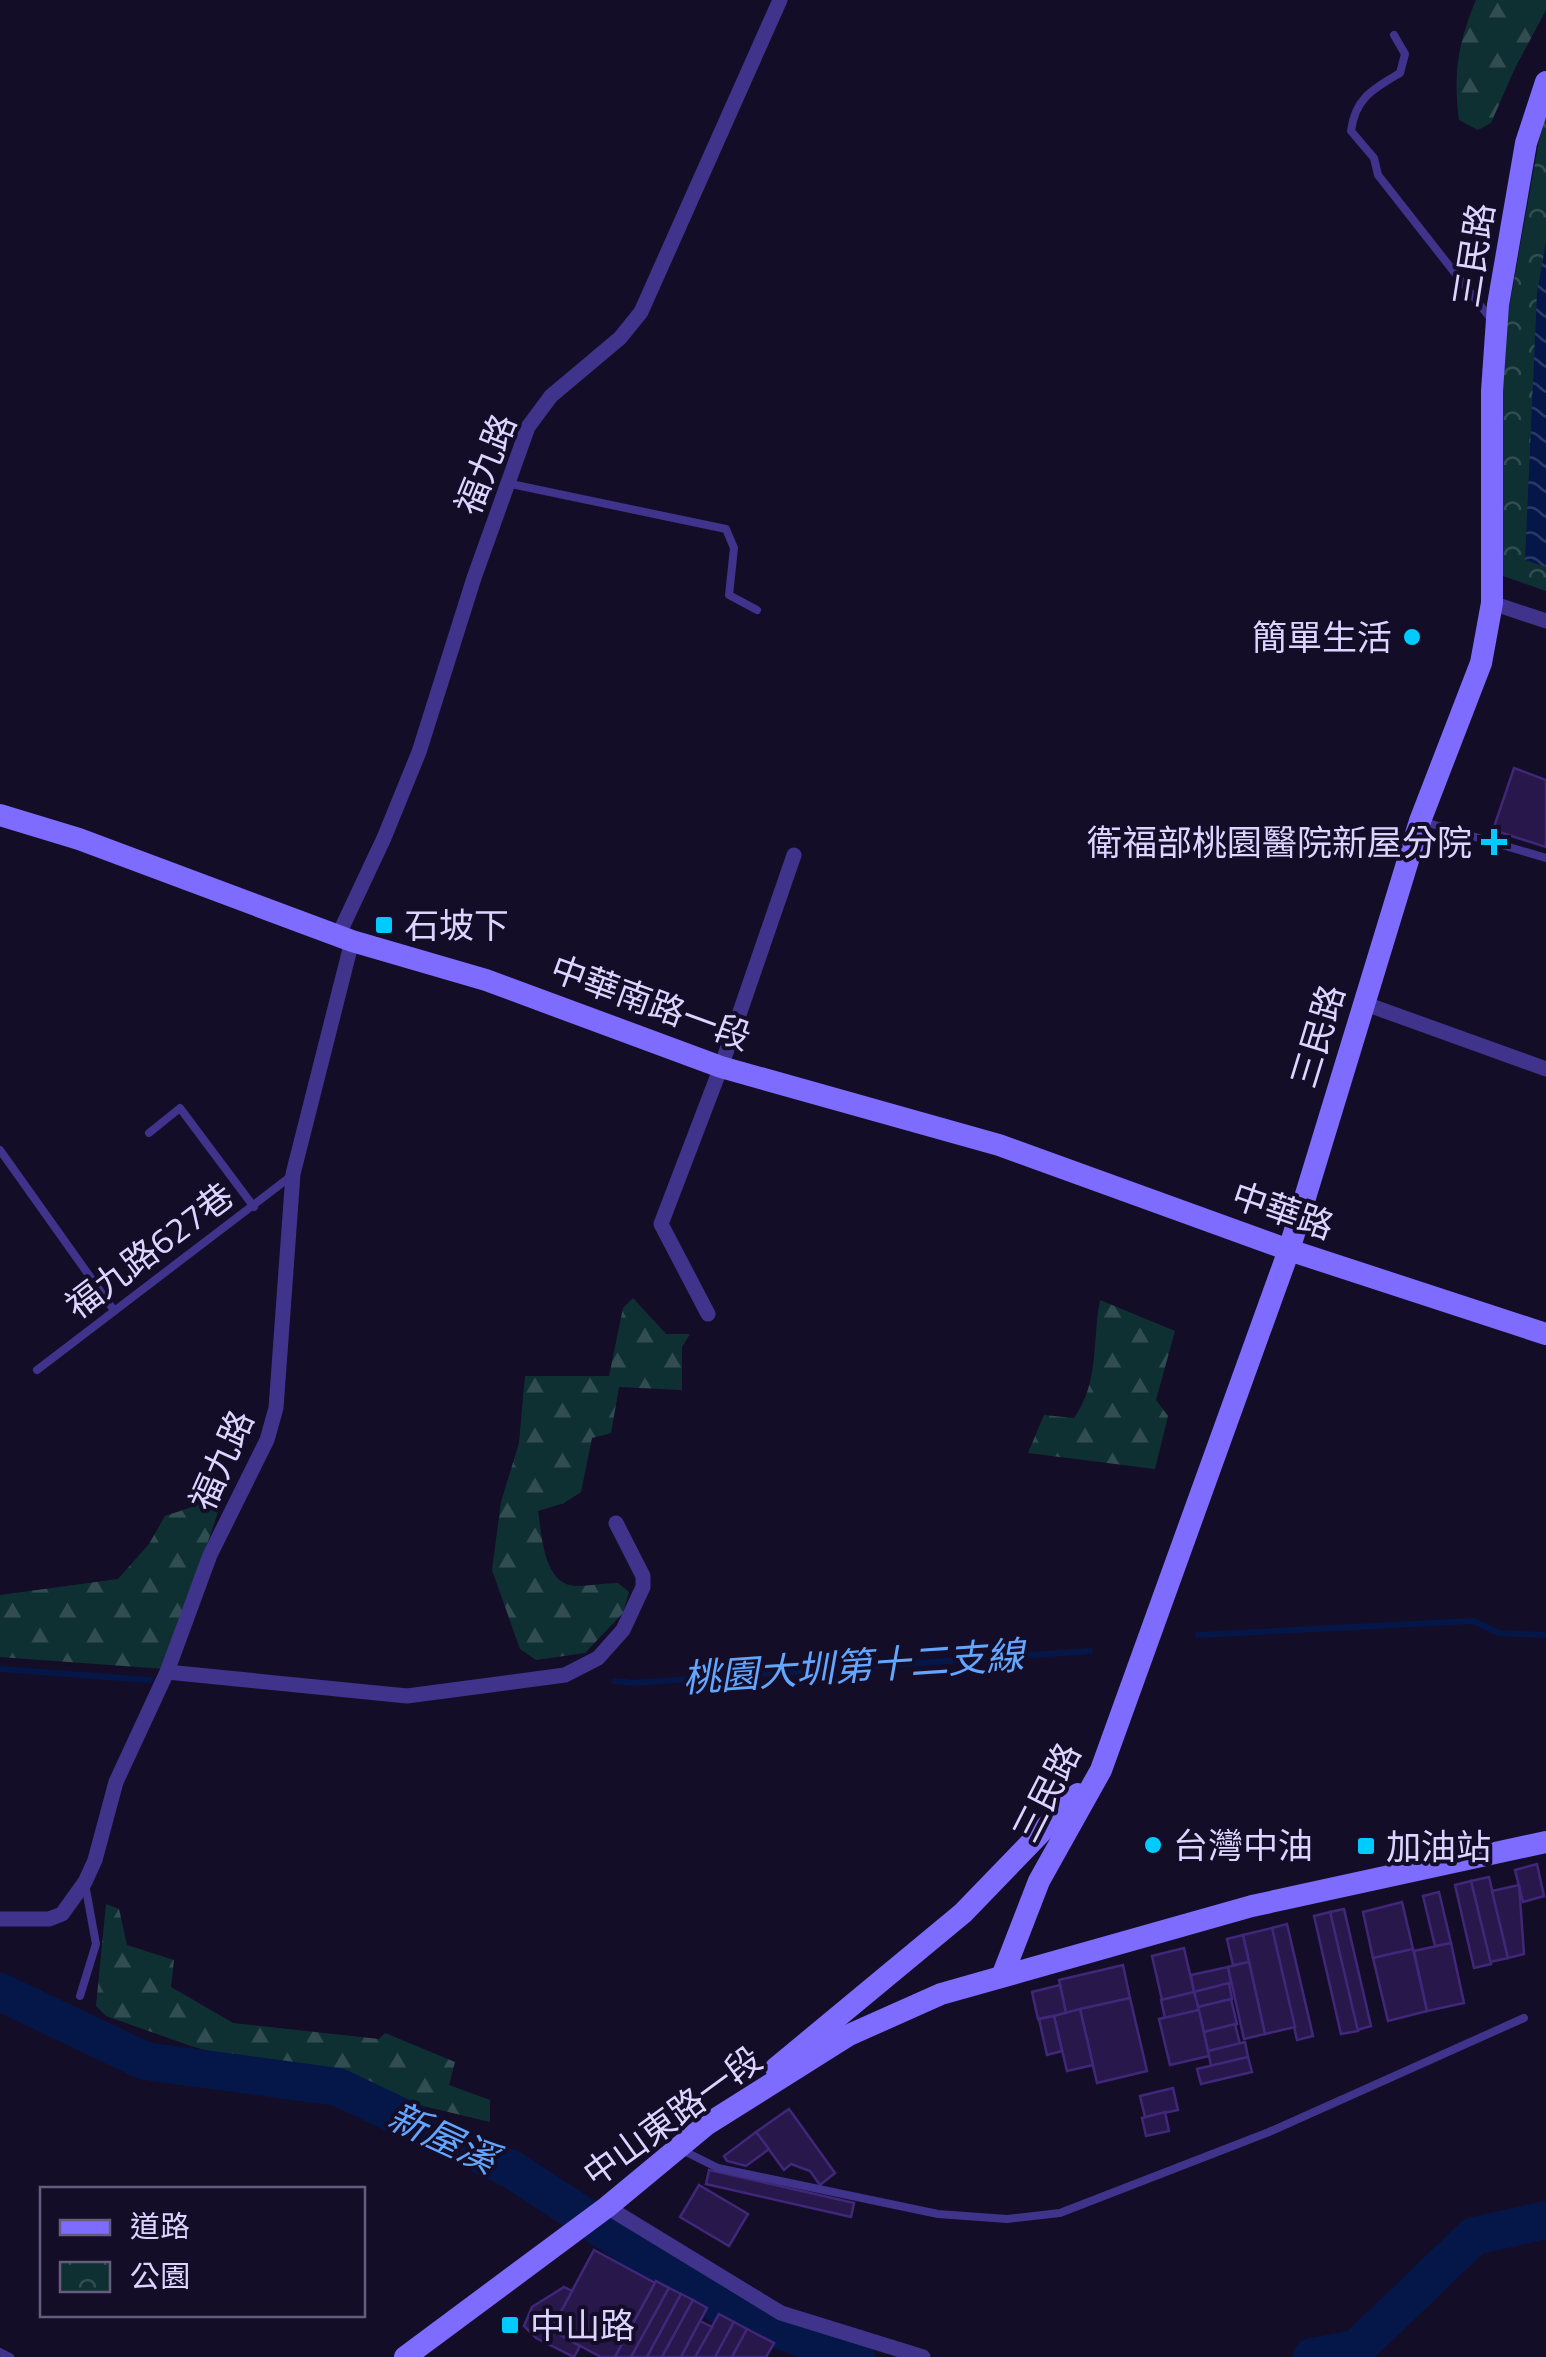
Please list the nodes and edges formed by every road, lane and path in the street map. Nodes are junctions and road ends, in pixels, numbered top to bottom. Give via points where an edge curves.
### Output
1 (780, 0) edge
2 (1394, 35) dead end
3 (1546, 82) edge
4 (1496, 326) junction
5 (506, 483) junction
6 (1492, 603) junction
7 (757, 610) dead end
8 (1546, 621) edge
9 (0, 814) edge
10 (1420, 821) junction
11 (794, 854) dead end
12 (1546, 858) edge
13 (345, 939) junction
14 (1363, 1004) junction
15 (722, 1068) junction
16 (1546, 1068) edge
17 (149, 1133) dead end
18 (999, 1145) joint
19 (0, 1150) edge
20 (293, 1174) junction
21 (254, 1207) junction
22 (1289, 1250) junction
23 (112, 1310) junction
24 (708, 1314) dead end
25 (1546, 1334) edge
26 (37, 1370) dead end
27 (616, 1523) dead end
28 (167, 1672) junction
29 (1101, 1770) junction
30 (1546, 1842) edge
31 (85, 1882) junction
32 (0, 1919) edge
33 (1003, 1974) junction
34 (80, 1996) dead end
35 (1524, 2018) dead end
36 (706, 2126) junction
37 (678, 2148) junction
38 (606, 2207) junction
39 (0, 2352) edge
40 (10, 2357) edge
41 (405, 2357) edge
42 (923, 2357) edge

1 - 5 street, 福九路 via 641,312 532,419
2 - 4 lane via 1405,54 1400,73 1365,93 1351,131
3 - 4 main road, 三民路 via 1526,143
4 - 6 main road, 三民路
5 - 7 lane via 726,529 734,548 728,596
5 - 13 street, 福九路 via 419,752
6 - 8 street
6 - 10 main road, 三民路 via 1481,663
9 - 13 main road, 中華南路一段
10 - 12 lane
10 - 14 main road, 三民路
11 - 15 street
13 - 15 main road, 中華南路一段 via 486,980
13 - 20 street, 福九路
14 - 16 street
14 - 22 main road, 三民路
15 - 18 main road, 中華南路一段
15 - 24 street via 662,1224
17 - 21 lane via 180,1108
18 - 22 main road, 中華路
19 - 23 lane
20 - 21 lane, 福九路627巷
20 - 28 street, 福九路 via 276,1408
21 - 23 lane, 福九路627巷
22 - 25 main road, 中華路
22 - 29 main road, 三民路
23 - 26 lane, 福九路627巷
27 - 28 street via 644,1587 623,1630 598,1658 565,1675 406,1696
28 - 31 street, 福九路 via 116,1782
29 - 33 main road, 三民路 via 1039,1881
29 - 36 main road via 963,1914
30 - 33 main road via 1252,1906
31 - 32 street, 福九路 via 62,1914
31 - 34 lane via 96,1944
33 - 36 main road, 中山東路一段 via 849,2035
35 - 37 lane via 1269,2132 1060,2214 938,2214 718,2168
36 - 37 main road, 中山東路一段
37 - 38 main road, 中山東路一段
38 - 41 main road, 中山東路一段
38 - 42 street via 781,2312
39 - 40 lane

